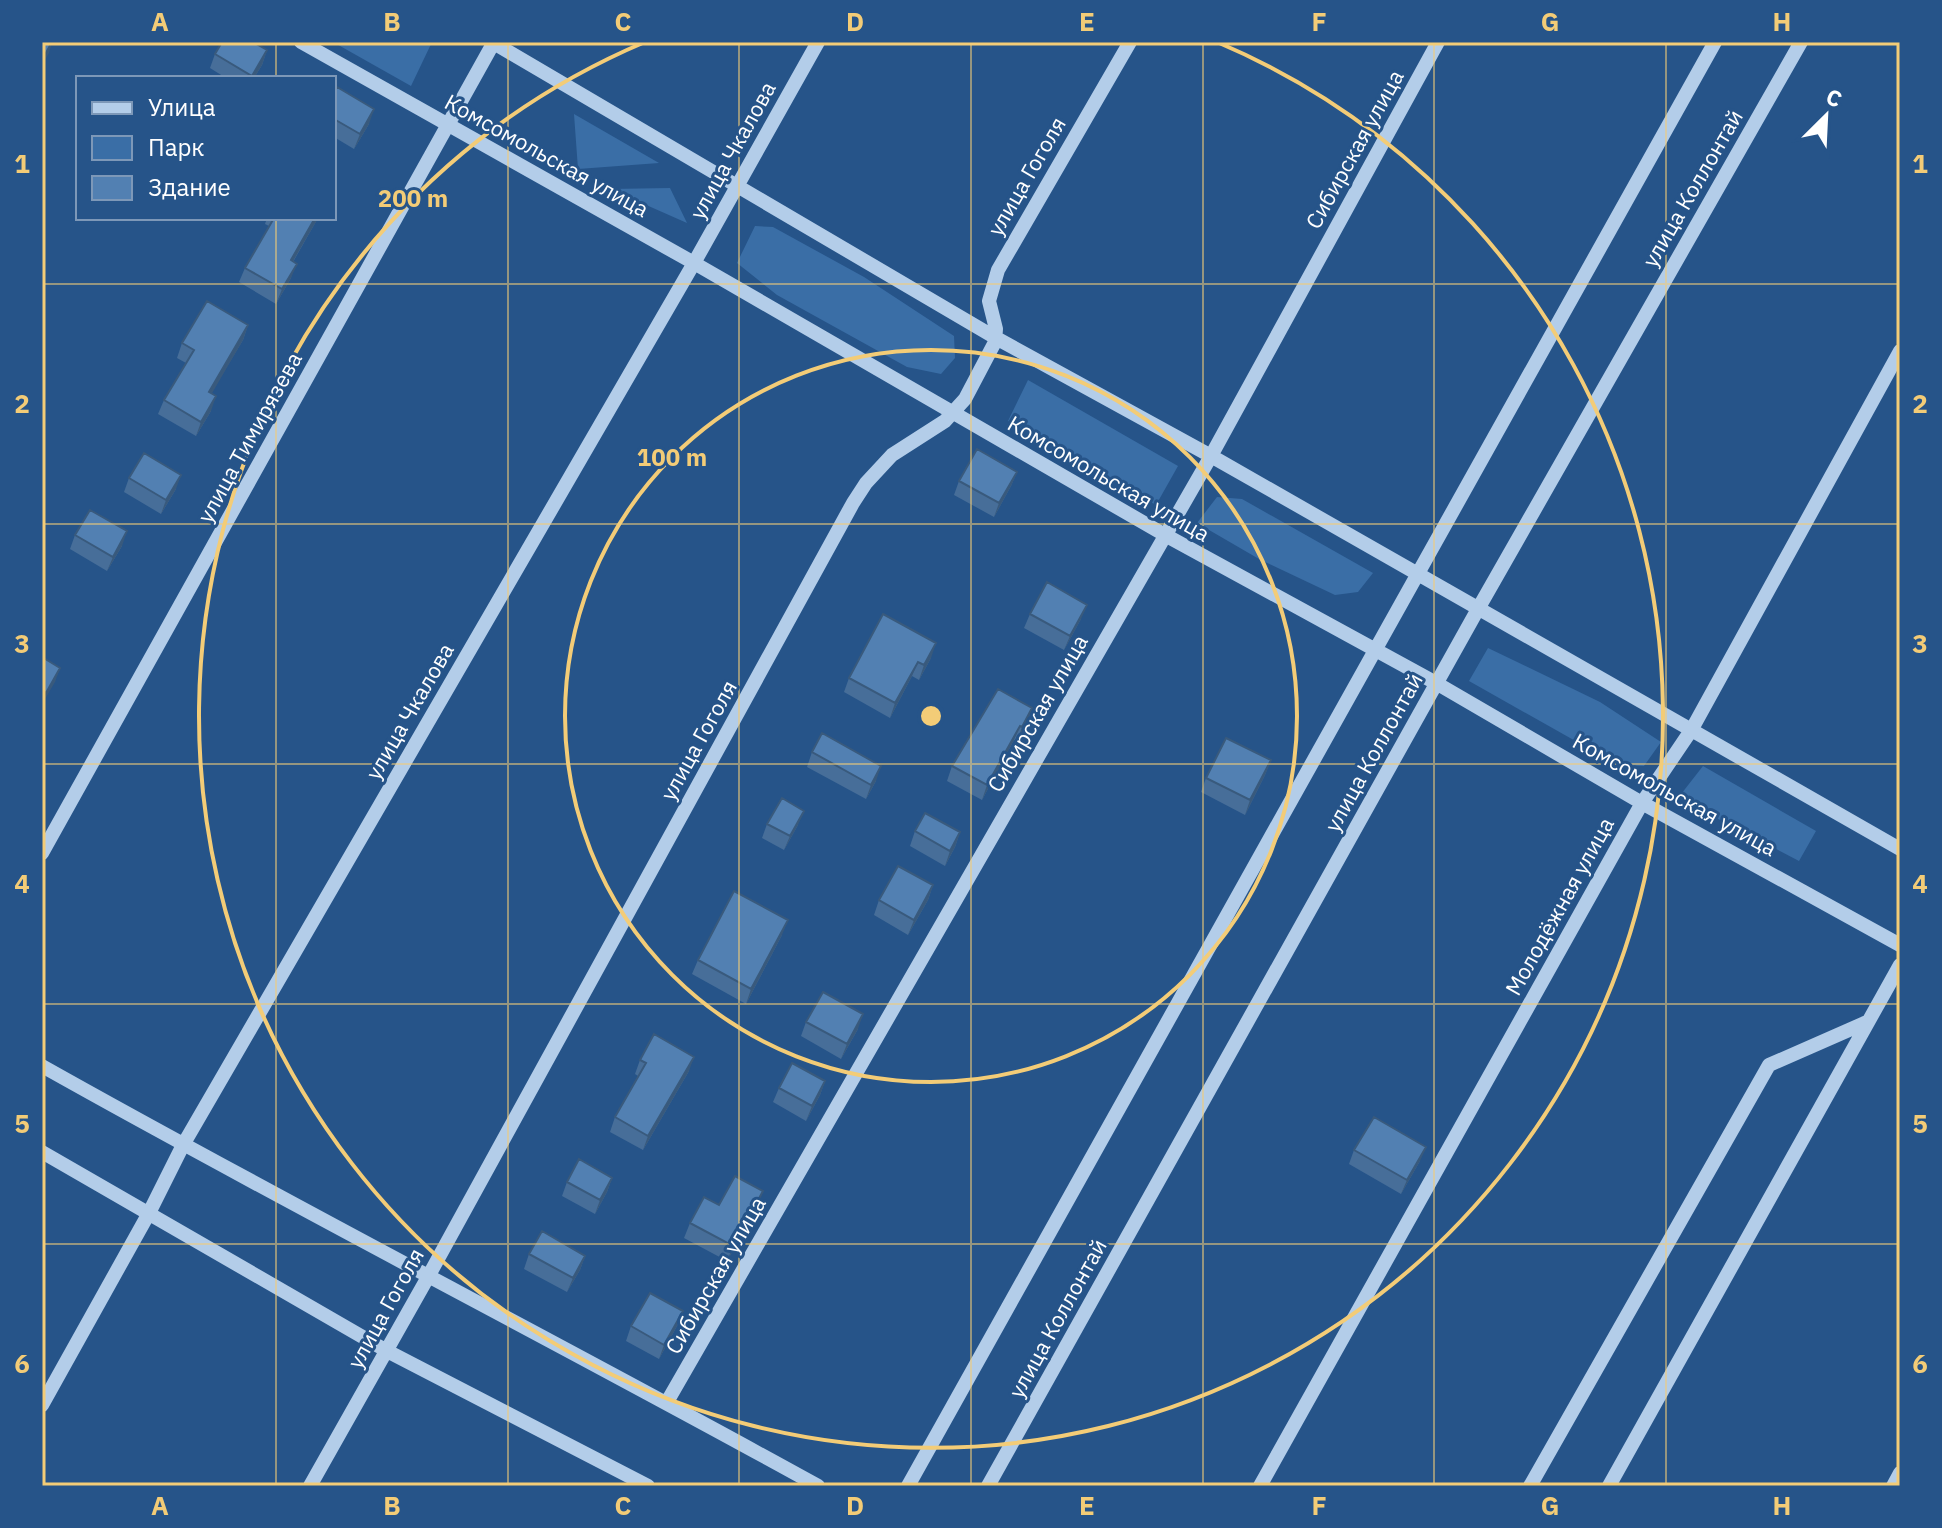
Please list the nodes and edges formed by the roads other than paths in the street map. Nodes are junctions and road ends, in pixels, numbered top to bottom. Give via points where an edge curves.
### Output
1 (301, 42) edge
2 (493, 42) edge
3 (818, 42) edge
4 (1130, 42) edge
5 (1438, 42) edge
6 (1715, 42) edge
7 (1801, 42) edge
8 (448, 125) junction
9 (737, 187) junction
10 (694, 263) junction
11 (996, 338) junction
12 (1900, 351) edge
13 (953, 414) junction
14 (1211, 456) junction
15 (1165, 535) junction
16 (1418, 576) junction
17 (1478, 609) junction
18 (1376, 650) junction
19 (1436, 683) junction
20 (1692, 729) junction
21 (1642, 803) junction
22 (1900, 849) edge
23 (42, 853) edge
24 (1900, 945) edge
25 (1900, 965) edge
26 (1867, 1022) junction
27 (42, 1066) edge
28 (183, 1145) junction
29 (42, 1152) edge
30 (149, 1213) junction
31 (428, 1277) junction
32 (387, 1351) junction
33 (667, 1402) junction
34 (42, 1405) edge
35 (1900, 1473) edge
36 (639, 1484) edge
37 (310, 1486) edge
38 (818, 1486) edge
39 (908, 1486) edge
40 (988, 1486) edge
41 (1260, 1486) edge
42 (1530, 1486) edge
43 (1609, 1486) edge
44 (1893, 1486) edge

1 - 8 street, Комсомольская улица
2 - 8 street, улица Тимирязева
2 - 9 street
3 - 9 street, улица Чкалова
4 - 11 street, улица Гоголя via 998,270 989,301
5 - 14 street, Сибирская улица
6 - 16 street
7 - 17 street, улица Коллонтай
8 - 10 street, Комсомольская улица
8 - 23 street, улица Тимирязева
9 - 10 street, улица Чкалова
9 - 11 street
10 - 13 street, Комсомольская улица
10 - 28 street, улица Чкалова
11 - 13 street, улица Гоголя
11 - 14 street
12 - 20 street, Молодёжная улица
13 - 15 street, Комсомольская улица
13 - 31 street, улица Гоголя via 892,455 853,503
14 - 15 street, Сибирская улица
14 - 16 street
15 - 18 street, Комсомольская улица
15 - 33 street, Сибирская улица
16 - 17 street
16 - 18 street
17 - 19 street, улица Коллонтай
17 - 20 street
18 - 19 street, Комсомольская улица
18 - 39 street
19 - 21 street, Комсомольская улица
19 - 40 street, улица Коллонтай
20 - 21 street, Молодёжная улица
20 - 22 street
21 - 24 street, Комсомольская улица
21 - 41 street, Молодёжная улица
25 - 26 street
26 - 42 street via 1769,1065
26 - 43 street
27 - 28 street
28 - 30 street, улица Чкалова
28 - 31 street
29 - 30 street
30 - 32 street
30 - 34 street, улица Чкалова
31 - 32 street, улица Гоголя
31 - 33 street
32 - 36 street
32 - 37 street, улица Гоголя
33 - 38 street
35 - 44 street

